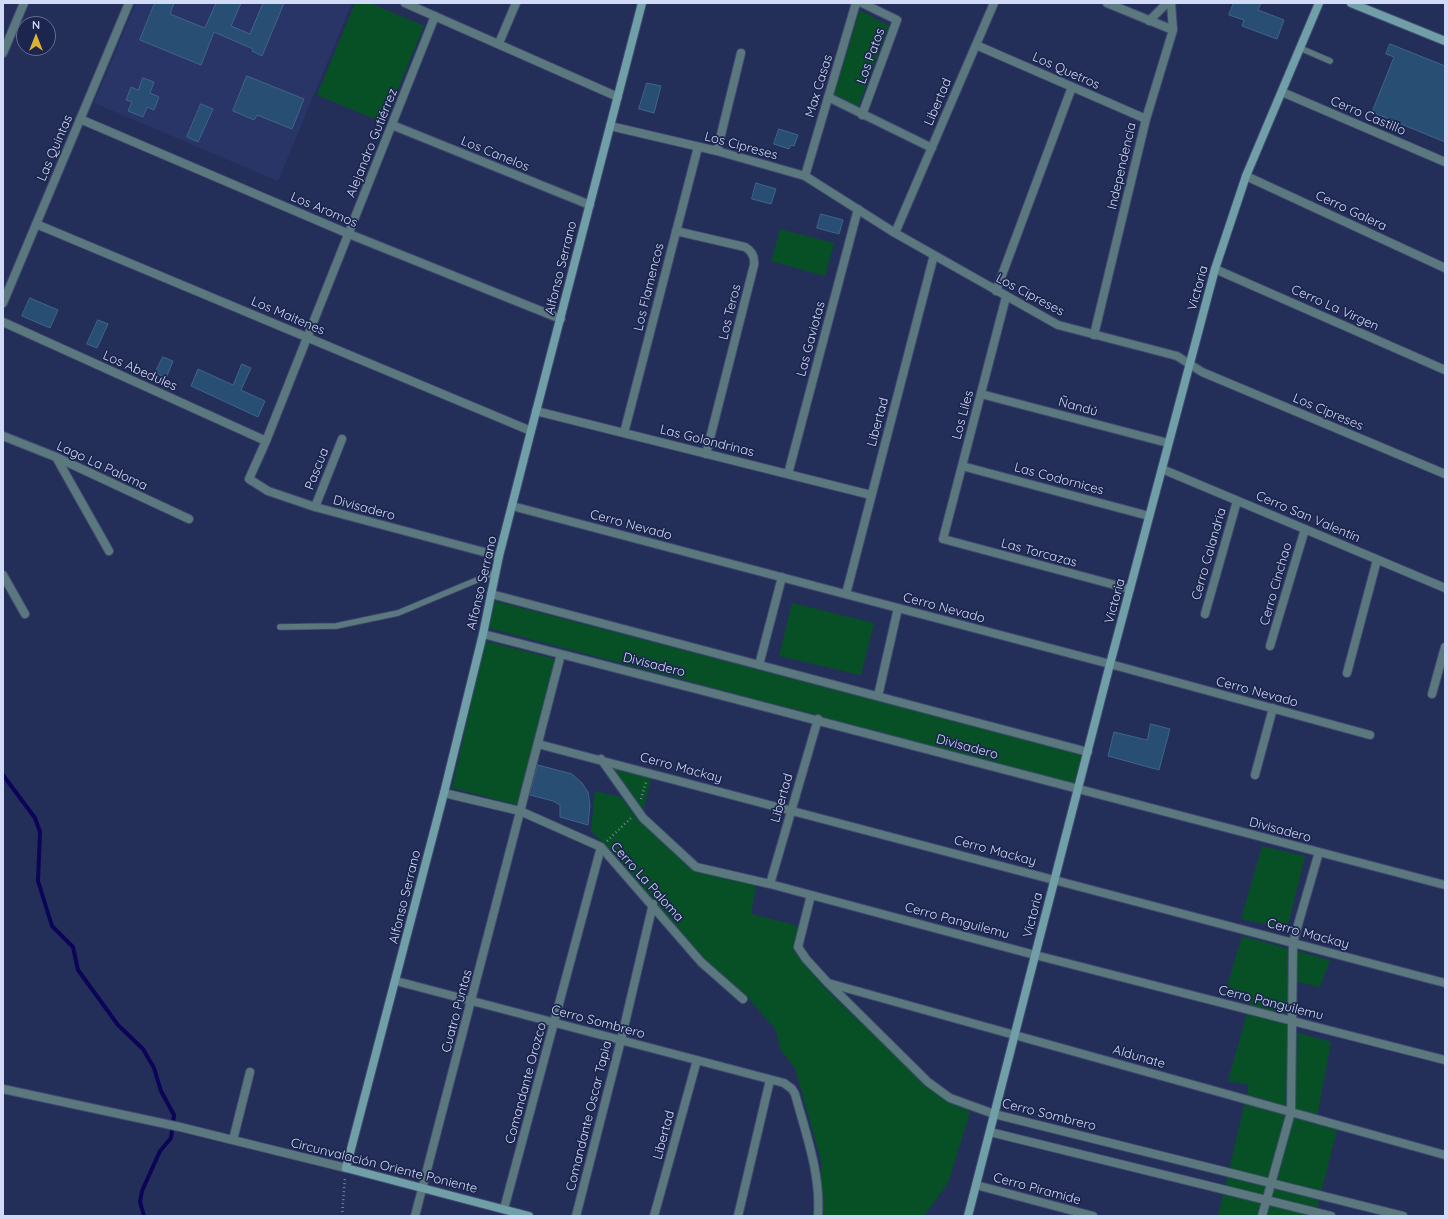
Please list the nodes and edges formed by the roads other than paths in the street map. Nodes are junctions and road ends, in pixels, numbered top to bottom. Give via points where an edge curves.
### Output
1 (24, 3) edge
2 (129, 3) edge
3 (405, 3) edge
4 (516, 3) edge
5 (642, 3) edge
6 (856, 3) edge
7 (862, 3) edge
8 (994, 3) edge
9 (1107, 3) edge
10 (1167, 3) edge
11 (1171, 3) edge
12 (1319, 3) edge
13 (1351, 3) edge
14 (435, 16) junction
15 (1149, 21) junction
16 (1173, 30) junction
17 (1445, 41) edge
18 (499, 43) junction
19 (976, 45) junction
20 (1300, 48) junction
21 (3, 53) edge
22 (741, 53) dead end
23 (1330, 62) dead end
24 (1072, 87) junction
25 (1282, 92) junction
26 (618, 97) junction
27 (828, 97) junction
28 (862, 115) junction
29 (80, 119) junction
30 (1146, 119) junction
31 (392, 125) junction
32 (610, 126) junction
33 (698, 147) junction
34 (932, 148) junction
35 (717, 151) junction
36 (1445, 162) edge
37 (805, 176) junction
38 (1246, 176) junction
39 (590, 205) junction
40 (858, 209) junction
41 (36, 224) junction
42 (676, 231) junction
43 (895, 233) junction
44 (349, 234) junction
45 (934, 255) junction
46 (1445, 268) edge
47 (1215, 269) junction
48 (996, 291) junction
49 (1006, 297) junction
50 (3, 303) edge
51 (561, 319) junction
52 (3, 322) edge
53 (1094, 335) junction
54 (308, 336) junction
55 (1190, 363) junction
56 (1445, 370) edge
57 (981, 394) junction
58 (536, 411) junction
59 (531, 431) junction
60 (624, 433) junction
61 (3, 436) edge
62 (342, 439) dead end
63 (266, 441) junction
64 (1168, 443) junction
65 (706, 454) junction
66 (56, 458) junction
67 (962, 466) junction
68 (1162, 469) junction
69 (788, 474) junction
70 (1445, 474) edge
71 (249, 479) joint
72 (871, 495) junction
73 (1237, 500) junction
74 (512, 506) junction
75 (315, 507) junction
76 (1149, 516) junction
77 (189, 519) dead end
78 (1304, 529) junction
79 (943, 539) joint
80 (109, 551) dead end
81 (499, 556) junction
82 (1377, 560) junction
83 (496, 572) junction
84 (3, 576) edge
85 (782, 577) junction
86 (1445, 588) edge
87 (1130, 589) junction
88 (491, 594) junction
89 (846, 594) junction
90 (898, 608) junction
91 (25, 614) dead end
92 (1205, 614) dead end
93 (280, 627) dead end
94 (483, 634) junction
95 (1270, 646) dead end
96 (1445, 647) edge
97 (562, 654) junction
98 (1110, 664) junction
99 (759, 665) junction
100 (1346, 673) dead end
101 (1432, 694) dead end
102 (878, 696) junction
103 (1273, 708) junction
104 (818, 719) junction
105 (1370, 735) dead end
106 (538, 744) junction
107 (1088, 752) junction
108 (601, 759) junction
109 (1255, 776) dead end
110 (1078, 790) junction
111 (444, 793) junction
112 (791, 810) junction
113 (520, 811) junction
114 (601, 847) junction
115 (1319, 852) junction
116 (1055, 879) junction
117 (770, 884) junction
118 (1445, 885) edge
119 (811, 895) junction
120 (653, 904) junction
121 (1293, 942) junction
122 (1036, 955) junction
123 (396, 981) junction
124 (827, 982) junction
125 (1445, 983) edge
126 (743, 999) dead end
127 (472, 1001) junction
128 (1292, 1021) junction
129 (555, 1022) junction
130 (1015, 1035) junction
131 (621, 1040) junction
132 (697, 1060) junction
133 (1445, 1060) edge
134 (250, 1072) dead end
135 (770, 1080) junction
136 (3, 1089) edge
137 (1291, 1112) junction
138 (994, 1114) junction
139 (990, 1132) junction
140 (233, 1140) junction
141 (1445, 1155) edge
142 (346, 1168) junction
143 (1271, 1182) junction
144 (976, 1185) junction
145 (423, 1188) junction
146 (1266, 1200) junction
147 (504, 1209) junction
148 (415, 1216) edge
149 (529, 1216) edge
150 (576, 1216) edge
151 (654, 1216) edge
152 (738, 1216) edge
153 (818, 1216) edge
154 (968, 1216) edge
155 (1093, 1216) edge
156 (1262, 1216) edge
157 (1331, 1216) edge
158 (1403, 1216) edge

1 - 21 street
2 - 29 street, Las Quintas
3 - 14 street
4 - 18 street
5 - 26 street, Alfonso Serrano
6 - 27 street, Max Casas
7 - 28 street, Los Patos via 897,20
8 - 19 street, Libertad
9 - 15 street
10 - 15 street
11 - 16 street, Independencia
12 - 20 street, Victoria
13 - 17 street
14 - 18 street
14 - 31 street, Alejandro Gutiérrez
15 - 16 street
16 - 30 street, Independencia
18 - 26 street
19 - 24 street, Los Quetros
19 - 34 street, Libertad
20 - 23 lane
20 - 25 street, Victoria
22 - 35 street
24 - 30 street, Los Quetros
24 - 48 street
25 - 36 street, Cerro Castillo
25 - 38 street, Victoria
26 - 32 street, Alfonso Serrano
27 - 28 street
27 - 37 street, Max Casas
28 - 34 street
29 - 41 street, Las Quintas
29 - 44 street, Los Aromos
30 - 53 street, Independencia
31 - 39 street, Los Canelos
31 - 44 street, Alejandro Gutiérrez
32 - 33 street, Los Cipreses
32 - 39 street, Alfonso Serrano
33 - 35 street, Los Cipreses
33 - 42 street, Los Flamencos
34 - 43 street, Libertad
35 - 37 street, Los Cipreses
37 - 40 street, Los Cipreses
38 - 46 street, Cerro Galera
38 - 47 street, Victoria
39 - 51 street, Alfonso Serrano
40 - 43 street, Los Cipreses
40 - 69 street, Las Gaviotas
41 - 50 street, Las Quintas
41 - 54 street, Los Maitenes
42 - 60 street, Los Flamencos
42 - 65 street, Los Teros via 745,247 751,251 754,258
43 - 45 street, Los Cipreses
44 - 51 street, Los Aromos
44 - 54 street, Alejandro Gutiérrez
45 - 48 street, Los Cipreses
45 - 72 street, Libertad
47 - 55 street, Victoria
47 - 56 street, Cerro La Virgen
48 - 49 street, Los Cipreses
49 - 53 street, Los Cipreses via 1058,325
49 - 57 street, Los Liles
51 - 58 street, Alfonso Serrano
52 - 63 street, Los Abedules
53 - 55 street, Los Cipreses via 1177,356
54 - 59 street, Los Maitenes
54 - 63 street, Alejandro Gutiérrez
55 - 64 street, Victoria
55 - 70 street, Los Cipreses via 1202,372
57 - 64 street, Ñandú
57 - 67 street, Los Liles
58 - 59 street, Alfonso Serrano
58 - 60 street, Las Golondrinas
59 - 74 street, Alfonso Serrano
60 - 65 street, Las Golondrinas
61 - 66 street, Lago La Paloma
62 - 75 street, Pascua
63 - 71 street, Alejandro Gutiérrez
64 - 68 street, Victoria
65 - 69 street, Las Golondrinas
66 - 77 street, Lago La Paloma
66 - 80 street
67 - 76 street, Las Codornices
67 - 79 street, Los Liles
68 - 73 street, Cerro San Valentín
68 - 76 street, Victoria
69 - 72 street, Las Golondrinas
71 - 75 street, Divisadero via 268,491
72 - 89 street, Libertad
73 - 78 street, Cerro San Valentín
73 - 92 street, Cerro Calandria
74 - 81 street, Alfonso Serrano
74 - 85 street, Cerro Nevado
75 - 81 street, Divisadero
76 - 87 street, Victoria
78 - 82 street, Cerro San Valentín
78 - 95 street, Cerro Cinchao
79 - 87 street, Las Torcazas
81 - 83 street, Alfonso Serrano
82 - 86 street, Cerro San Valentín
82 - 100 street
83 - 88 street, Alfonso Serrano
83 - 93 lane via 398,613 336,626
84 - 91 street
85 - 89 street, Cerro Nevado
85 - 99 street
87 - 98 street, Victoria
88 - 94 street, Alfonso Serrano
88 - 99 street, Divisadero
89 - 90 street, Cerro Nevado
90 - 98 street, Cerro Nevado
90 - 102 street
94 - 97 street, Divisadero
94 - 111 street, Alfonso Serrano
96 - 101 street
97 - 104 street, Divisadero
97 - 106 street, Cuatro Puntas
98 - 103 street, Cerro Nevado
98 - 107 street, Victoria
99 - 102 street, Divisadero
102 - 107 street, Divisadero
103 - 105 street, Cerro Nevado
103 - 109 street
104 - 110 street, Divisadero
104 - 112 street, Libertad
106 - 108 street, Cerro Mackay
106 - 113 street, Cuatro Puntas
107 - 110 street, Victoria
108 - 112 street, Cerro Mackay
108 - 117 street, Cerro Panguilemu via 643,818 696,867
110 - 115 street, Divisadero
110 - 116 street, Victoria
111 - 113 street, Cerro La Paloma
111 - 123 street, Alfonso Serrano
112 - 116 street, Cerro Mackay
112 - 117 street, Libertad
113 - 114 street, Cerro La Paloma
113 - 127 street, Cuatro Puntas
114 - 120 street, Cerro La Paloma
114 - 129 street, Comandante Orozco
115 - 118 street, Divisadero
115 - 121 street
116 - 121 street, Cerro Mackay
116 - 122 street, Victoria
117 - 119 street, Cerro Panguilemu
119 - 122 street, Cerro Panguilemu
119 - 124 street, Cerro Sombrero via 798,946
120 - 126 street, Cerro La Paloma via 701,962
120 - 131 street, Comandante Oscar Tapia
121 - 125 street, Cerro Mackay
121 - 128 street
122 - 128 street, Cerro Panguilemu
122 - 130 street, Victoria
123 - 127 street, Cerro Sombrero
123 - 142 street, Alfonso Serrano
124 - 130 street, Aldunate
124 - 138 street, Cerro Sombrero via 928,1082 950,1098
127 - 129 street, Cerro Sombrero
127 - 145 street, Cuatro Puntas
128 - 133 street, Cerro Panguilemu
128 - 137 street
129 - 131 street, Cerro Sombrero
129 - 147 street, Comandante Orozco
130 - 137 street, Aldunate
130 - 138 street, Victoria
131 - 132 street, Cerro Sombrero
131 - 150 street, Comandante Oscar Tapia
132 - 135 street, Cerro Sombrero
132 - 151 street, Libertad
134 - 140 street
135 - 152 street
135 - 153 street, Cerro Sombrero via 784,1084 795,1094 814,1166 819,1197
136 - 140 street, Circunvalación Oriente Poniente
137 - 141 street, Aldunate
137 - 143 street
138 - 139 street, Victoria
138 - 143 street, Cerro Sombrero
139 - 144 street, Victoria
139 - 146 street
140 - 142 street, Circunvalación Oriente Poniente
142 - 145 street, Circunvalación Oriente Poniente
143 - 146 street
143 - 158 street, Cerro Sombrero
144 - 154 street, Victoria
144 - 155 street, Cerro Piramide
145 - 147 street, Circunvalación Oriente Poniente
145 - 148 street, Cuatro Puntas
146 - 156 street
146 - 157 street
147 - 149 street, Circunvalación Oriente Poniente

